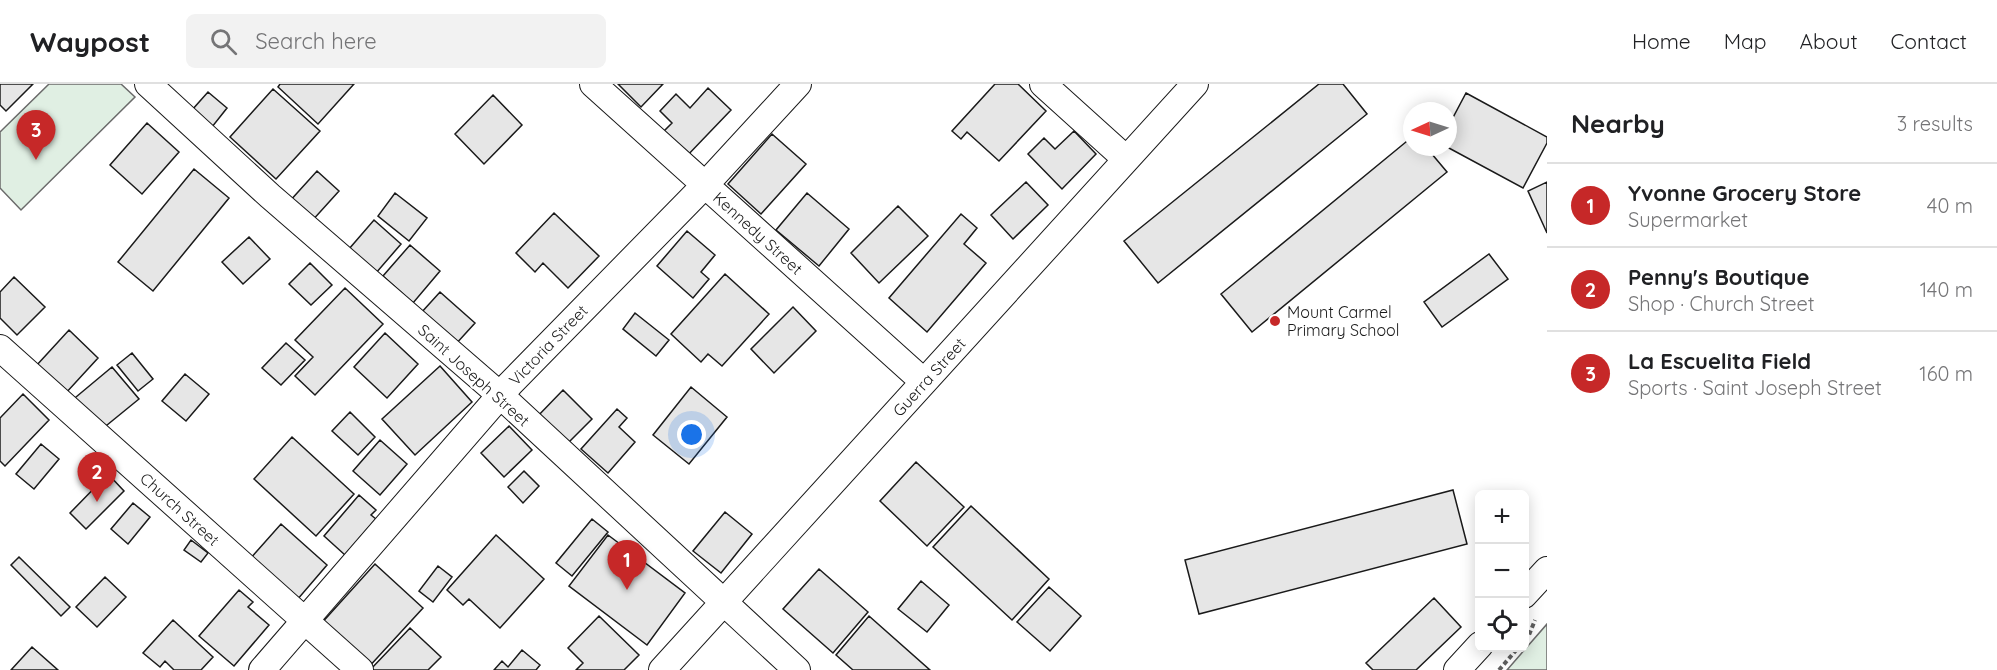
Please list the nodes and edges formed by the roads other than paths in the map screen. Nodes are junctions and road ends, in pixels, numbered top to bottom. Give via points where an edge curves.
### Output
1 (148, 84) edge
2 (593, 84) edge
3 (798, 84) edge
4 (1043, 84) edge
5 (1195, 84) edge
6 (1126, 159) junction
7 (705, 185) junction
8 (0, 348) edge
9 (924, 382) junction
10 (500, 395) junction
11 (1547, 570) edge
12 (1529, 590) edge
13 (723, 603) junction
14 (305, 622) junction
15 (1475, 650) edge
16 (262, 670) edge
17 (360, 670) edge
18 (662, 670) edge
19 (797, 670) edge
20 (1457, 670) edge

1 - 10 street, Saint Joseph Street via 270,196
2 - 7 street, Kennedy Street
3 - 7 street, Victoria Street
4 - 6 street
5 - 6 street, Guerra Street
6 - 9 street, Guerra Street
7 - 9 street, Kennedy Street
7 - 10 street, Victoria Street
8 - 14 street, Church Street
9 - 13 street, Guerra Street
10 - 13 street, Saint Joseph Street
10 - 14 street, Victoria Street
11 - 12 street
13 - 18 street, Guerra Street
13 - 19 street, Saint Joseph Street
14 - 16 street, Victoria Street
14 - 17 street, Church Street
15 - 20 street

